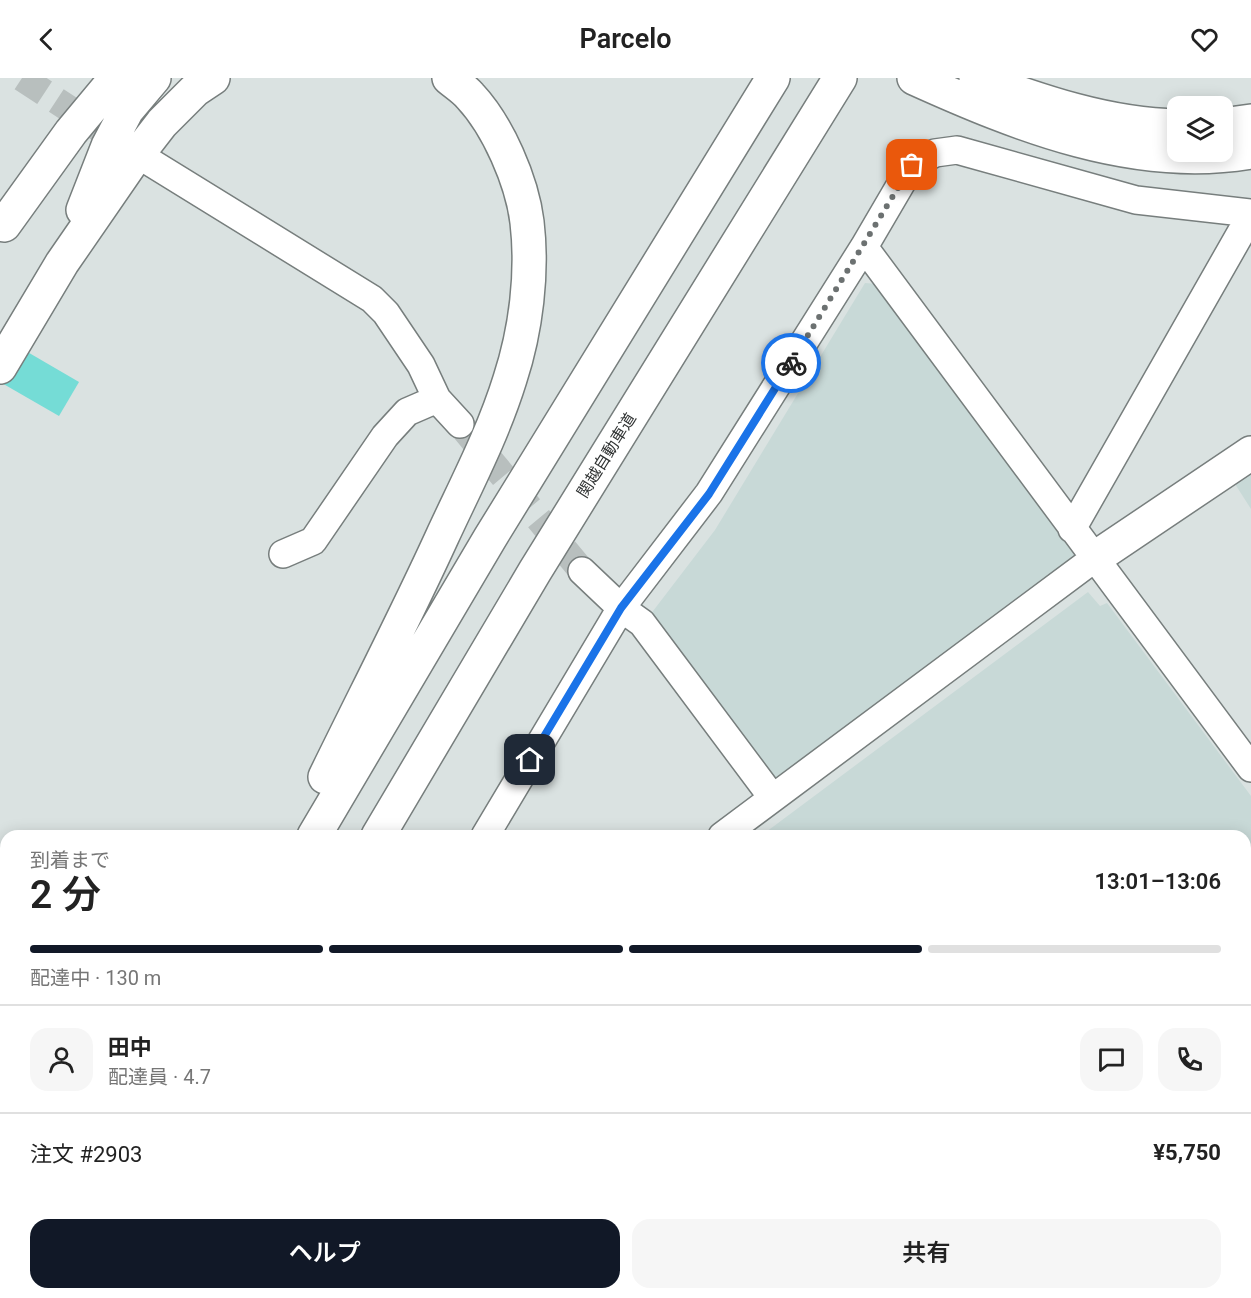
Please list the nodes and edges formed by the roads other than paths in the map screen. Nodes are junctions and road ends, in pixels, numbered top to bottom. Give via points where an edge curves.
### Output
1 (85, 78) edge
2 (116, 78) edge
3 (154, 78) edge
4 (213, 78) edge
5 (449, 78) edge
6 (840, 78) edge
7 (862, 78) edge
8 (914, 78) edge
9 (975, 78) edge
10 (772, 79) edge
11 (830, 111) junction
12 (1251, 121) edge
13 (1233, 123) edge
14 (1167, 125) edge
15 (1251, 152) edge
16 (150, 162) tunnel mouth
17 (1251, 214) edge
18 (2, 228) edge
19 (864, 247) junction
20 (62, 263) junction
21 (0, 367) edge
22 (437, 399) junction
23 (460, 424) tunnel mouth
24 (1251, 453) edge
25 (1072, 529) junction
26 (283, 554) dead end
27 (1095, 558) junction
28 (582, 571) tunnel mouth
29 (621, 608) junction
30 (1251, 768) edge
31 (772, 797) junction
32 (299, 830) edge
33 (318, 830) edge
34 (382, 830) edge
35 (489, 830) edge
36 (730, 830) edge

1 - 18 main road
2 - 18 main road via 71,132
3 - 20 main road via 127,110 108,146
4 - 20 main road via 162,123
5 - 32 main road via 470,96 495,131 515,176 527,222 528,277 523,322 511,378 493,426
6 - 11 main road, 関越自動車道
7 - 11 main road
8 - 15 main road via 1018,122 1128,152 1224,157
9 - 14 main road via 1079,112
10 - 33 main road via 490,538
11 - 34 main road, 関越自動車道 via 535,571
12 - 13 main road
16 - 22 street via 372,299 422,365
17 - 19 street via 1136,200 957,150 935,153 912,165
17 - 25 street
19 - 25 street
19 - 29 street via 709,494
20 - 21 main road
22 - 23 street
22 - 26 street via 407,412 385,436 313,541
24 - 27 main road
25 - 27 street
27 - 30 street
27 - 31 street
28 - 29 street
29 - 31 street via 642,623
29 - 35 street
31 - 36 street

